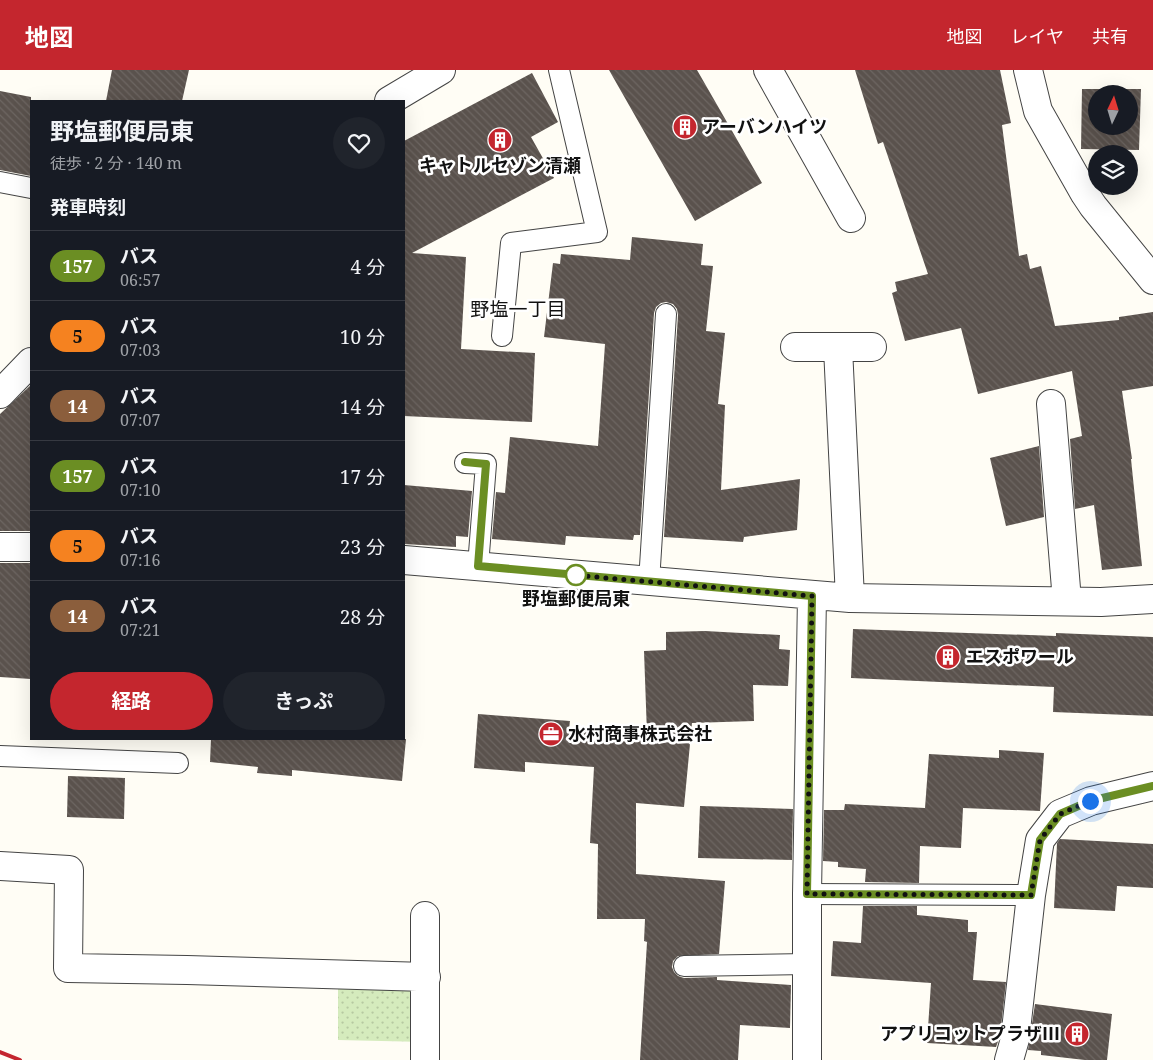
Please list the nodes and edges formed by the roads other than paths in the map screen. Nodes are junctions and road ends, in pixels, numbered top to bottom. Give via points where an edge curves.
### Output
1 (441, 70) edge
2 (559, 70) edge
3 (768, 70) edge
4 (1028, 70) edge
5 (391, 100) edge
6 (0, 182) edge
7 (30, 188) edge
8 (851, 218) dead end
9 (1153, 280) edge
10 (666, 314) dead end
11 (502, 336) dead end
12 (795, 347) dead end
13 (872, 347) dead end
14 (838, 348) junction
15 (30, 363) edge
16 (0, 394) edge
17 (1051, 404) dead end
18 (465, 462) dead end
19 (0, 547) edge
20 (30, 547) edge
21 (405, 560) edge
22 (478, 566) junction
23 (649, 582) junction
24 (812, 596) junction
25 (850, 598) junction
26 (1153, 599) edge
27 (1067, 601) junction
28 (0, 756) edge
29 (178, 763) dead end
30 (1153, 786) edge
31 (0, 866) edge
32 (807, 894) junction
33 (1031, 895) junction
34 (425, 916) dead end
35 (807, 964) junction
36 (684, 966) dead end
37 (426, 977) junction
38 (425, 1060) edge
39 (807, 1060) edge
40 (1009, 1060) edge

1 - 5 street
2 - 11 lane via 597,232 511,243
3 - 8 street
4 - 9 street via 1038,111 1092,206
6 - 7 lane
10 - 23 lane
12 - 14 street
13 - 14 street
14 - 25 street
15 - 16 street
17 - 27 street
18 - 22 lane via 486,464
19 - 20 street
21 - 22 street
22 - 23 street
23 - 24 street
24 - 25 street
24 - 32 street
25 - 27 street
26 - 27 street
28 - 29 lane
30 - 33 street via 1090,801 1060,814 1040,840
31 - 37 street via 69,870 68,968
32 - 33 lane
32 - 35 street
33 - 40 street via 1015,1039
34 - 37 street
35 - 36 lane
35 - 39 street
37 - 38 street

